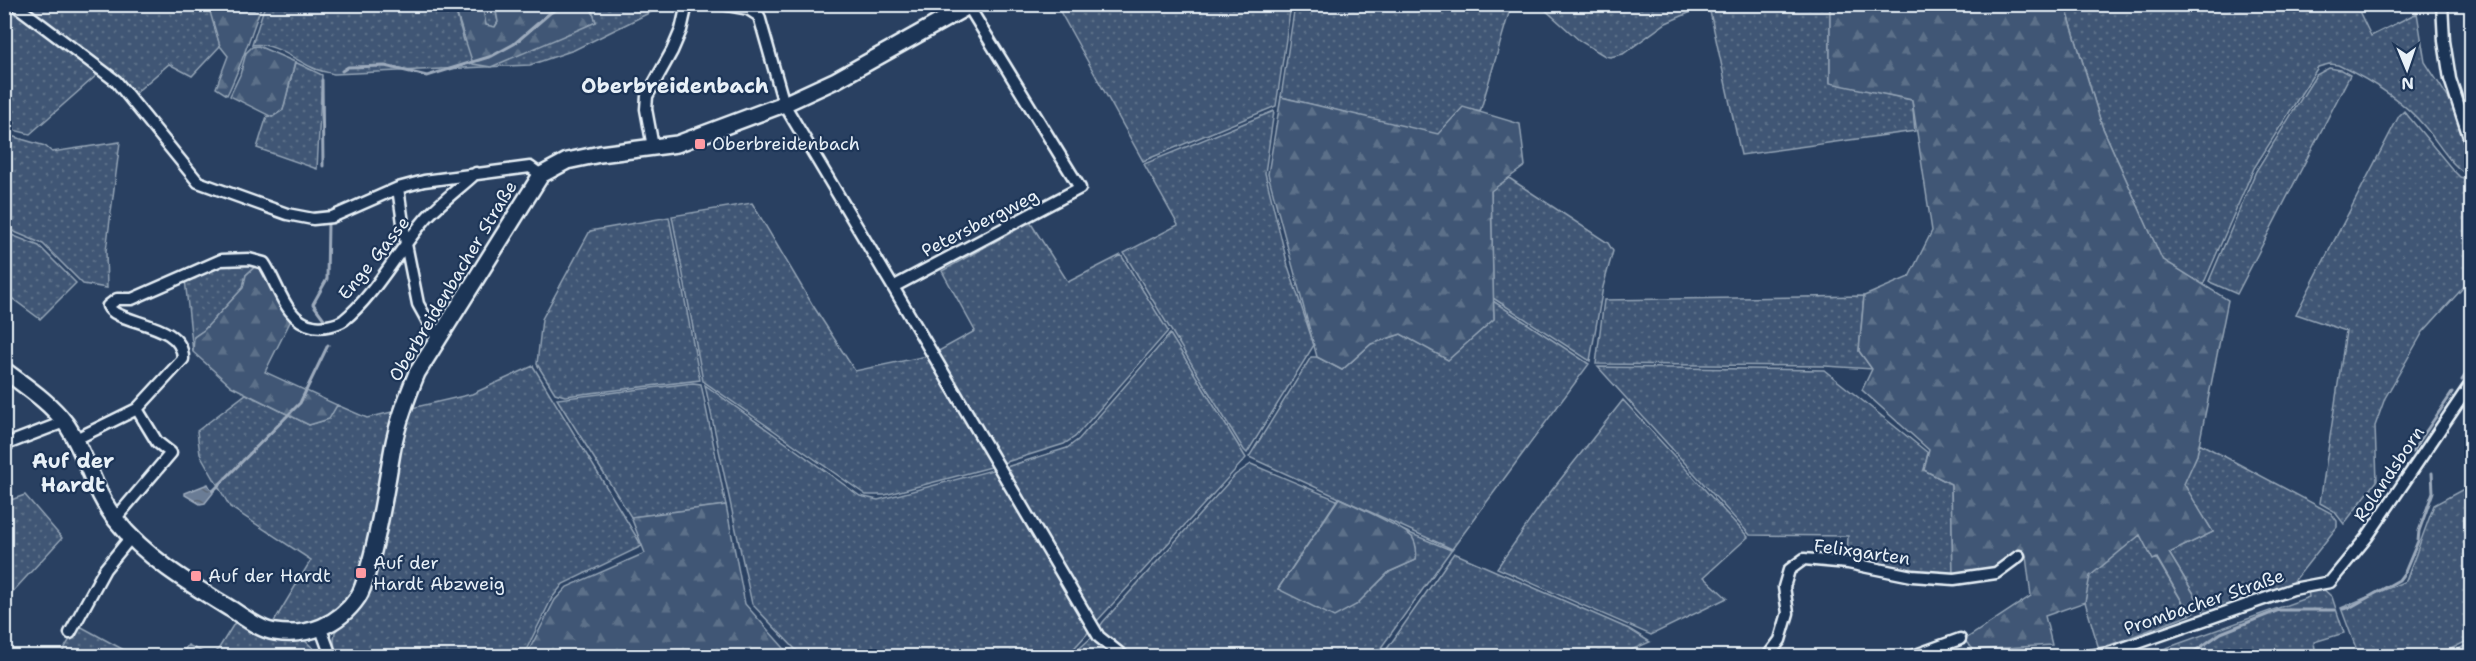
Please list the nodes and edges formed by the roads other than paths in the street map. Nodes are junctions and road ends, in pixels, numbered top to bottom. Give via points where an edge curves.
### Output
1 (14, 4) edge
2 (687, 4) edge
3 (721, 4) edge
4 (2442, 4) edge
5 (970, 5) edge
6 (784, 104) junction
7 (2472, 146) edge
8 (653, 147) junction
9 (476, 172) junction
10 (541, 175) junction
11 (398, 188) junction
12 (406, 244) junction
13 (893, 287) junction
14 (438, 340) junction
15 (4, 370) edge
16 (2472, 382) edge
17 (137, 409) junction
18 (64, 422) junction
19 (76, 439) junction
20 (4, 445) edge
21 (115, 519) junction
22 (131, 537) junction
23 (2019, 556) dead end
24 (2330, 582) joint
25 (321, 629) junction
26 (70, 633) dead end
27 (1960, 639) dead end
28 (331, 657) edge
29 (1123, 657) edge
30 (1768, 657) edge
31 (1913, 657) edge
32 (2090, 657) edge

1 - 11 street via 116,81 198,182 313,219 332,217
2 - 8 street via 672,51 646,96
3 - 6 street via 748,9 759,16
4 - 7 street via 2450,79
5 - 6 street, Oberbreidenbacher Straße via 836,80
5 - 13 street, Petersbergweg via 1080,188
6 - 8 street, Oberbreidenbacher Straße via 696,138
6 - 13 street
8 - 10 street, Oberbreidenbacher Straße via 567,161
9 - 10 street via 530,167
9 - 11 street
9 - 12 street, Enge Gasse via 428,216
10 - 14 street, Oberbreidenbacher Straße
11 - 12 street
12 - 14 street via 418,304
12 - 17 street, Enge Gasse via 359,304 343,321 332,325 313,327 299,318 288,308 264,263 249,259 221,260 132,299 117,299 108,306 117,315 146,323 180,342 184,350 183,359
13 - 29 street via 1099,637
14 - 25 street, Oberbreidenbacher Straße via 417,373 402,409 382,518 367,574 358,596 340,617
15 - 18 street
16 - 24 street, Rolandsborn via 2367,537
17 - 19 street
17 - 21 street via 157,442 171,453
18 - 19 street
18 - 20 street
19 - 21 street via 100,497
21 - 22 street
22 - 25 street via 168,568 247,620 273,632 298,634
22 - 26 street via 105,569
23 - 30 street, Felixgarten via 1996,573 1954,579 1804,559 1789,570 1784,587 1788,613 1780,640
24 - 32 street, Prombacher Straße via 2293,589
25 - 28 street
27 - 31 street

